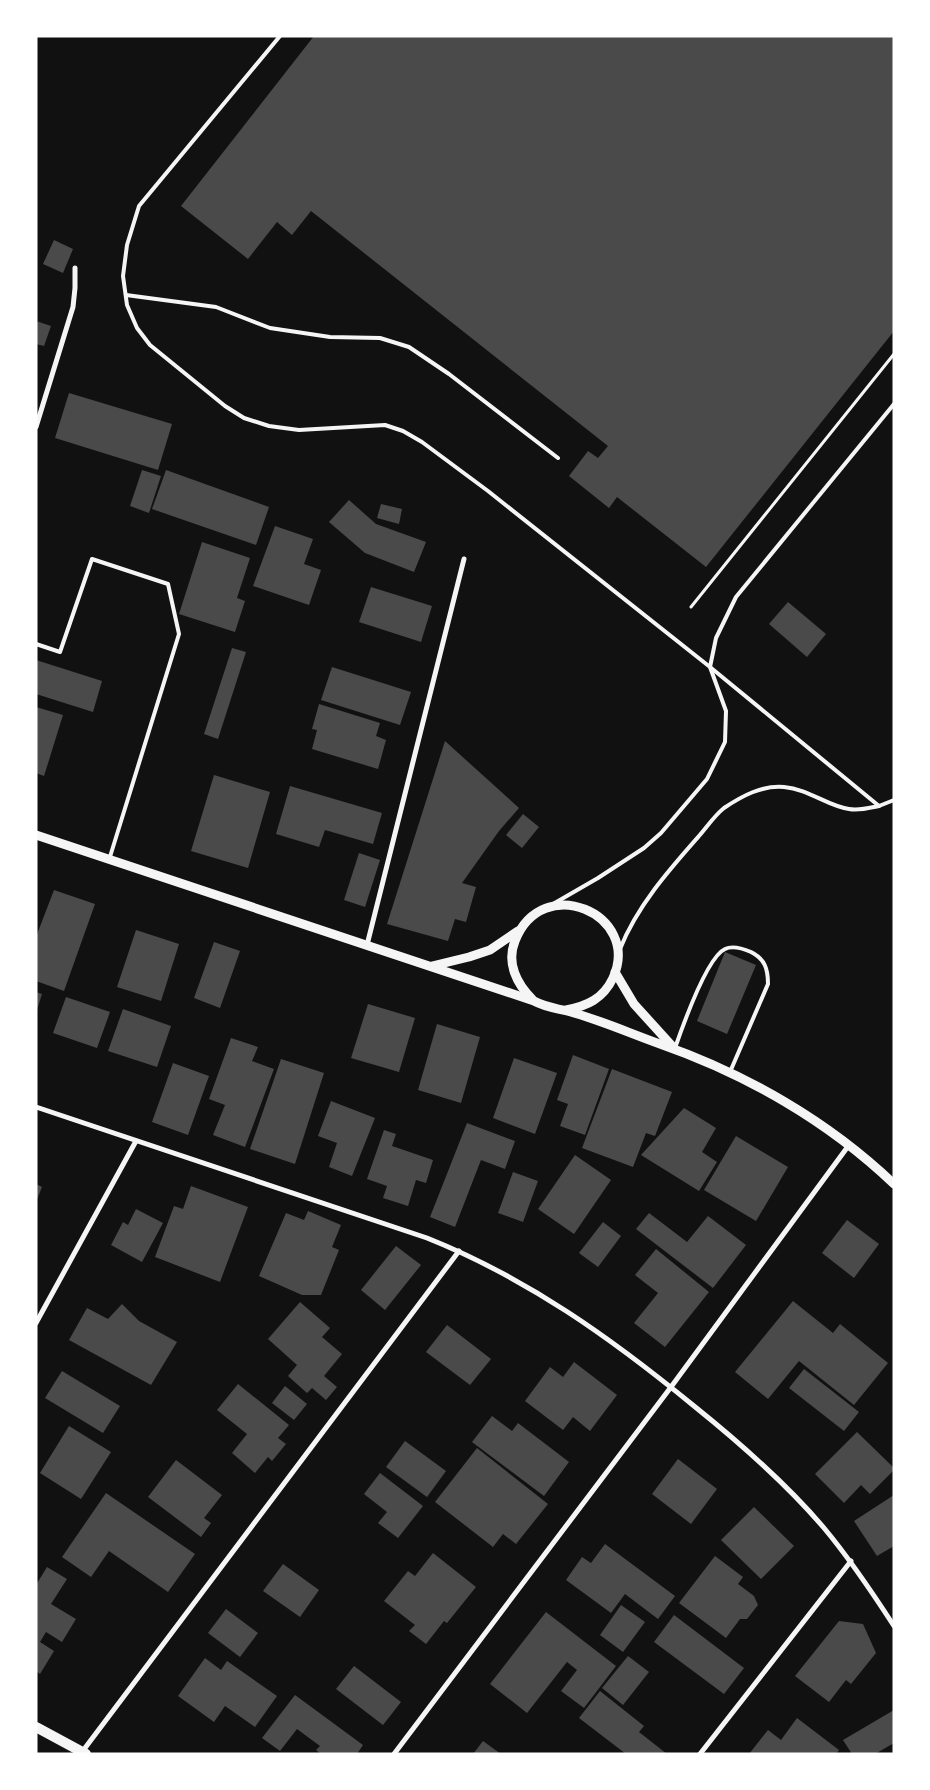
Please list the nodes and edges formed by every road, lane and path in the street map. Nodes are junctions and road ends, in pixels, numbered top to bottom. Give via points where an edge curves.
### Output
1 (280, 36) edge
2 (74, 268) dead end
3 (126, 295) junction
4 (894, 354) edge
5 (894, 404) edge
6 (36, 427) edge
7 (558, 458) dead end
8 (464, 559) dead end
9 (691, 607) dead end
10 (36, 644) edge
11 (710, 667) junction
12 (894, 800) edge
13 (879, 806) junction
14 (36, 835) edge
15 (109, 860) junction
16 (549, 906) junction
17 (519, 931) junction
18 (367, 945) junction
19 (618, 953) junction
20 (431, 966) junction
21 (616, 972) junction
22 (534, 1001) junction
23 (566, 1010) junction
24 (674, 1049) junction
25 (730, 1072) junction
26 (36, 1107) edge
27 (136, 1141) junction
28 (849, 1145) junction
29 (894, 1184) edge
30 (459, 1250) junction
31 (36, 1323) edge
32 (671, 1387) junction
33 (851, 1561) junction
34 (894, 1626) edge
35 (36, 1727) edge
36 (84, 1753) edge
37 (394, 1754) edge
38 (700, 1754) edge

1 - 3 lane via 139,206 127,245 123,276
2 - 6 street via 73,307
3 - 7 lane via 216,307 270,328 330,338 380,338 409,348 449,374
3 - 11 lane via 137,328 150,345 225,406 244,418 299,430 385,425 403,430 488,491
4 - 9 path
5 - 11 lane via 736,597 716,638
8 - 18 street
10 - 15 lane via 60,652 92,559 168,584 179,634
11 - 13 lane
11 - 16 lane via 726,712 725,742 707,779 644,848
12 - 13 lane
13 - 19 lane via 865,810 848,809 797,788 758,790 740,797 722,810 664,876
14 - 15 street
15 - 18 street
16 - 17 street via 526,920
16 - 19 street via 580,906 594,913 610,930
17 - 20 street via 490,950
17 - 22 street via 513,946 515,977
18 - 20 street
19 - 21 street
20 - 22 street
21 - 23 street via 597,999 582,1007
21 - 24 street via 634,1004
22 - 23 street
23 - 24 street
24 - 25 street
24 - 25 lane via 700,986 718,954 726,948 748,951 766,964 768,984
25 - 28 street via 806,1115
26 - 27 street
27 - 30 street
27 - 31 street
28 - 29 street
28 - 32 street
30 - 32 street via 554,1302
30 - 36 street
32 - 33 street via 757,1460 822,1526
32 - 37 street
33 - 34 street
33 - 38 street
35 - 36 main road

